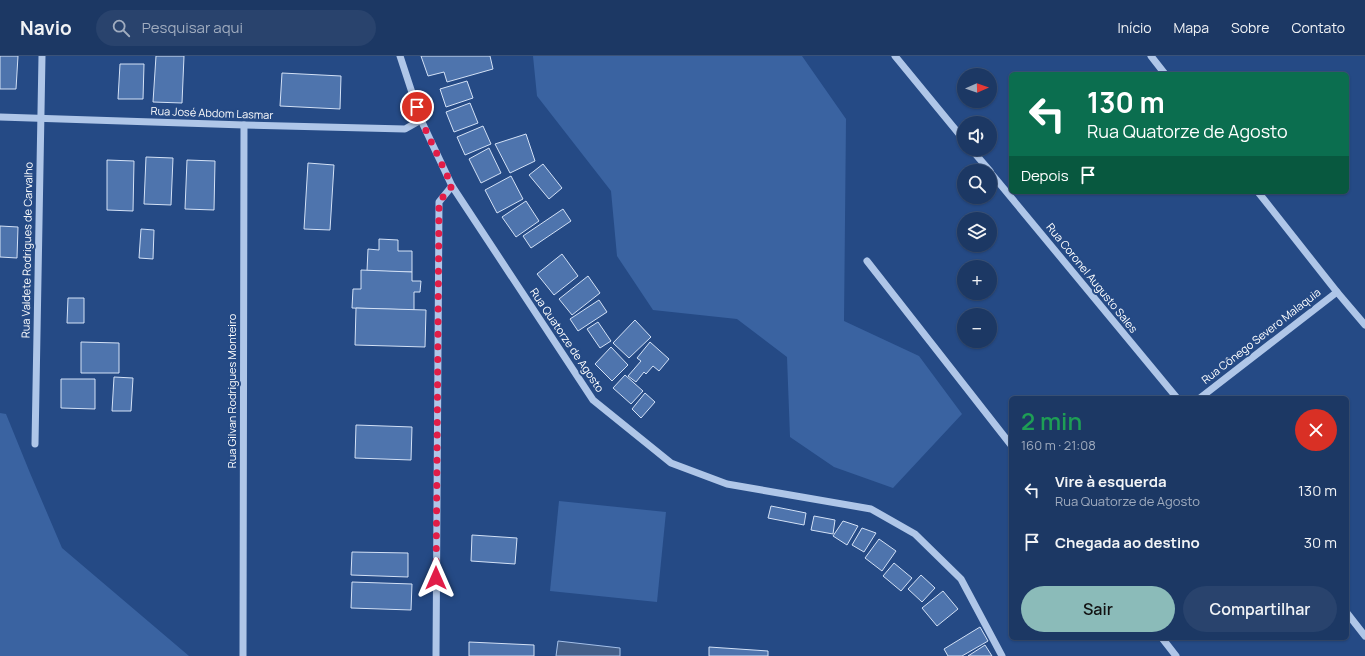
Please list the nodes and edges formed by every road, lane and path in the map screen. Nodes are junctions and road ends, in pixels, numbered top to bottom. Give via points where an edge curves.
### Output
1 (42, 56) edge
2 (400, 56) edge
3 (895, 56) edge
4 (1151, 56) edge
5 (1163, 72) edge
6 (0, 117) edge
7 (40, 119) junction
8 (421, 120) junction
9 (244, 125) junction
10 (957, 131) edge
11 (978, 156) edge
12 (984, 164) edge
13 (997, 179) edge
14 (452, 186) junction
15 (1260, 194) edge
16 (867, 261) dead end
17 (1337, 292) junction
18 (1365, 325) edge
19 (1175, 396) edge
20 (1203, 396) edge
21 (1009, 442) edge
22 (35, 444) dead end
23 (1349, 616) edge
24 (1365, 636) edge
25 (1164, 640) edge
26 (243, 656) edge
27 (436, 656) edge
28 (1002, 656) edge
29 (1176, 656) edge

1 - 7 street, Rua Valdete Rodrigues de Carvalho
2 - 8 street, Rua Quatorze de Agosto
3 - 10 street
4 - 5 street
6 - 7 street, Rua José Abdom Lasmar
7 - 9 street, Rua José Abdom Lasmar
7 - 22 street, Rua Valdete Rodrigues de Carvalho
8 - 9 street, Rua José Abdom Lasmar via 405,129
8 - 14 street, Rua Quatorze de Agosto
9 - 26 street, Rua Gilvan Rodrigues Monteiro
11 - 12 street, Rua Coronel Augusto Sales
13 - 19 street, Rua Coronel Augusto Sales
14 - 27 street via 439,202
14 - 28 street, Rua Quatorze de Agosto via 593,400 671,462 727,484 871,509 916,534 961,580
15 - 17 street
16 - 21 street
17 - 18 street
17 - 20 street, Rua Cônego Severo Malaquia
23 - 24 street
25 - 29 street

